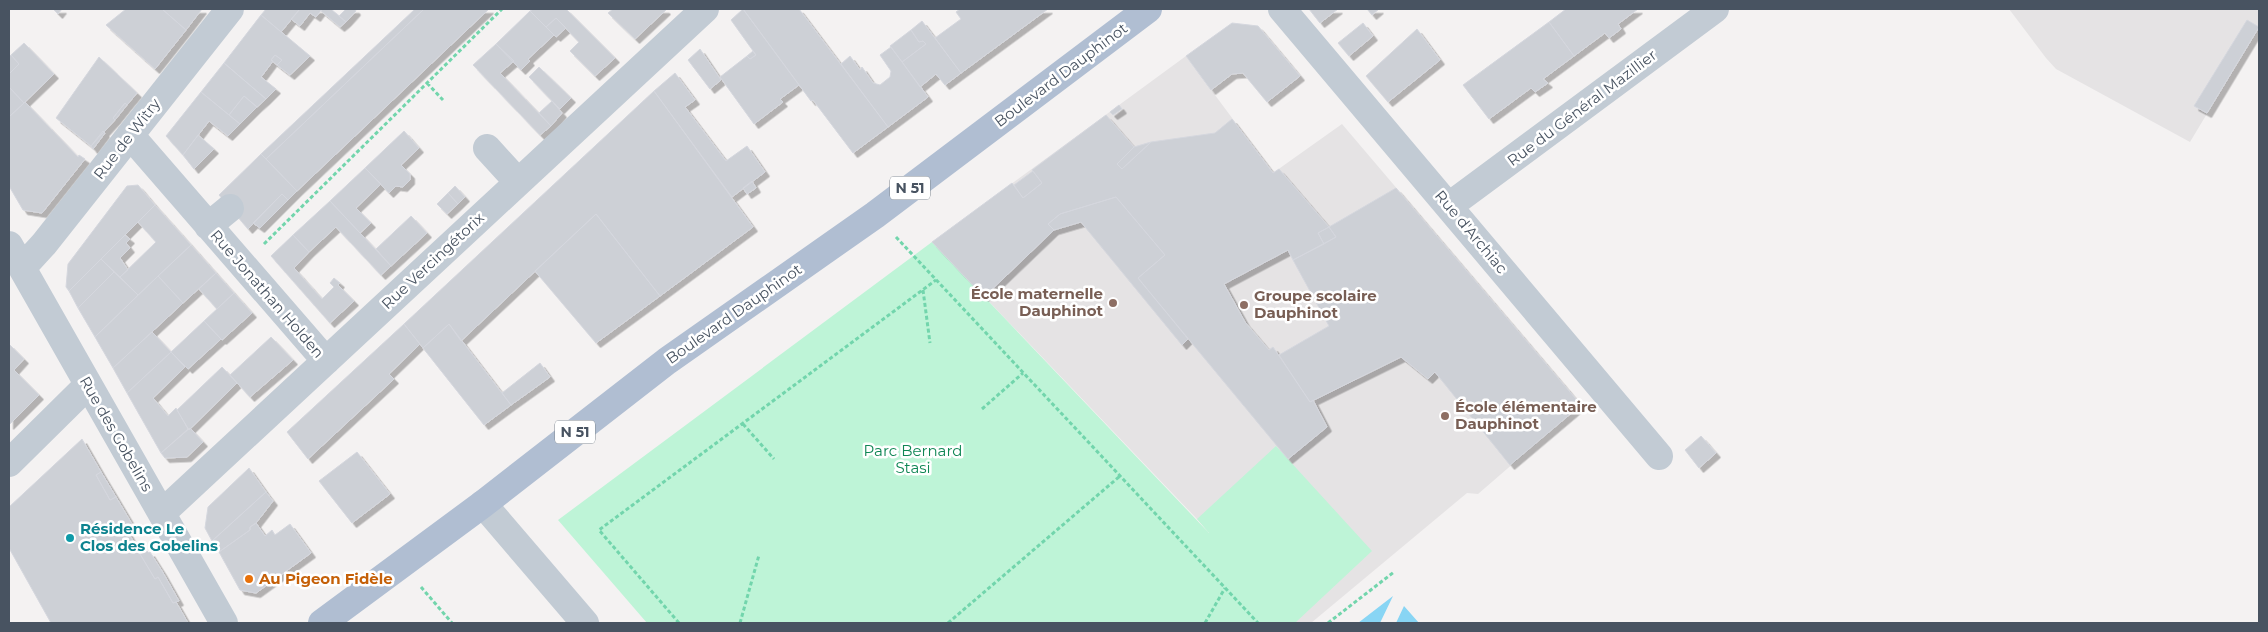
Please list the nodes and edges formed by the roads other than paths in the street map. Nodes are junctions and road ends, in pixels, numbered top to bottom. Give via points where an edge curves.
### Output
1 (230, 9) edge
2 (705, 9) edge
3 (1148, 9) edge
4 (1282, 9) edge
5 (1715, 9) edge
6 (130, 135) junction
7 (487, 148) dead end
8 (518, 182) junction
9 (1449, 206) junction
10 (230, 208) dead end
11 (208, 226) junction
12 (9, 245) edge
13 (22, 268) junction
14 (326, 361) junction
15 (88, 385) junction
16 (1659, 456) dead end
17 (9, 463) edge
18 (483, 504) junction
19 (162, 513) junction
20 (224, 623) edge
21 (322, 623) edge
22 (584, 623) edge

1 - 6 street, Rue de Witry
2 - 8 street, Rue Vercingétorix
3 - 18 main road, Boulevard Dauphinot / N 51 via 875,215 667,361
4 - 9 street, Rue d'Archiac
5 - 9 street, Rue du Général Mazillier
6 - 11 street, Rue Jonathan Holden
6 - 13 street, Rue de Witry
7 - 8 street
8 - 14 street, Rue Vercingétorix
9 - 16 street, Rue d'Archiac
10 - 11 street, Rue Jonathan Holden
11 - 14 street, Rue Jonathan Holden
12 - 13 street, Rue des Gobelins
13 - 15 street, Rue des Gobelins
14 - 19 street, Rue Vercingétorix
15 - 17 street
15 - 19 street, Rue des Gobelins
18 - 21 main road, Boulevard Dauphinot / N 51
18 - 22 street
19 - 20 street, Rue des Gobelins

